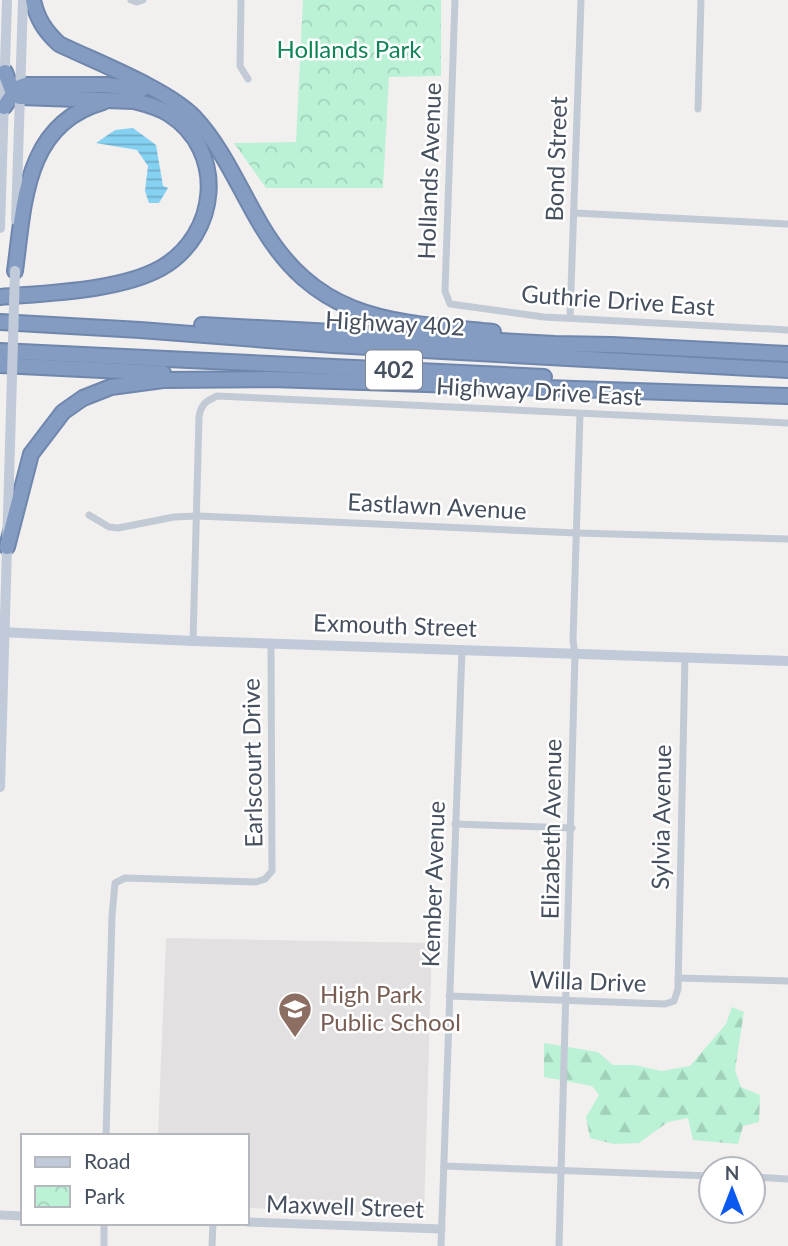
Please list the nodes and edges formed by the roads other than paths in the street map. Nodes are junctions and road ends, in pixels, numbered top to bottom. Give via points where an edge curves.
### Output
1 (7, 0) edge
2 (23, 0) edge
3 (33, 0) edge
4 (131, 0) edge
5 (142, 0) edge
6 (241, 0) edge
7 (455, 0) edge
8 (581, 0) edge
9 (701, 0) edge
10 (5, 72) junction
11 (248, 79) dead end
12 (18, 92) junction
13 (157, 92) junction
14 (125, 100) junction
15 (4, 107) junction
16 (698, 109) dead end
17 (575, 213) junction
18 (788, 224) edge
19 (0, 228) edge
20 (15, 271) junction
21 (0, 297) edge
22 (447, 301) joint
23 (0, 313) edge
24 (570, 318) junction
25 (0, 322) edge
26 (788, 330) edge
27 (0, 331) edge
28 (612, 345) junction
29 (0, 351) edge
30 (788, 354) edge
31 (654, 363) junction
32 (0, 365) edge
33 (788, 370) edge
34 (271, 379) junction
35 (788, 390) edge
36 (788, 396) edge
37 (580, 414) junction
38 (788, 423) edge
39 (89, 515) dead end
40 (198, 516) junction
41 (577, 533) junction
42 (788, 539) edge
43 (7, 547) junction
44 (2, 632) edge
45 (193, 641) junction
46 (271, 644) junction
47 (462, 649) junction
48 (575, 654) junction
49 (685, 657) junction
50 (788, 661) edge
51 (0, 787) edge
52 (455, 824) junction
53 (572, 828) junction
54 (678, 978) junction
55 (788, 981) edge
56 (449, 996) junction
57 (567, 1001) junction
58 (106, 1134) edge
59 (444, 1166) junction
60 (561, 1171) junction
61 (697, 1176) edge
62 (767, 1177) edge
63 (788, 1178) edge
64 (0, 1215) edge
65 (21, 1216) edge
66 (248, 1222) edge
67 (104, 1225) edge
68 (213, 1225) edge
69 (441, 1229) junction
70 (104, 1246) edge
71 (212, 1246) edge
72 (441, 1246) edge
73 (559, 1246) edge

1 - 10 main road
2 - 12 main road
3 - 13 highway via 47,33 59,44
4 - 5 street
6 - 11 street via 240,66
7 - 22 street, Hollands Avenue
8 - 17 street, Bond Street
9 - 16 street
10 - 12 highway
10 - 15 main road
12 - 13 highway via 32,84 106,85
12 - 14 highway
12 - 15 highway
12 - 20 main road
13 - 28 highway via 181,106 216,144 285,260 315,289 345,307 421,325
14 - 20 highway via 80,111 42,147 26,194
14 - 21 highway via 170,114 201,151 209,195 193,241 172,261 141,277
15 - 19 main road
17 - 18 street
17 - 24 street, Bond Street
20 - 43 main road, bridge
22 - 24 street, Guthrie Drive East via 454,306
23 - 28 highway
24 - 26 street, Guthrie Drive East
25 - 31 highway, Highway 402 / 402
27 - 31 highway
28 - 30 highway
29 - 35 highway, Highway 402 / 402
31 - 33 highway, Highway 402 / 402
32 - 34 highway
34 - 36 highway
34 - 43 highway via 141,383 111,387 72,405 30,454
37 - 38 street, Highway Drive East
37 - 40 street, Highway Drive East via 217,396 206,400 199,417
37 - 41 street, Elizabeth Avenue
39 - 40 street, Eastlawn Avenue via 118,528
40 - 41 street, Eastlawn Avenue
40 - 45 street
41 - 42 street, Eastlawn Avenue
41 - 48 street, Elizabeth Avenue
43 - 44 main road
44 - 45 main road, Exmouth Street
44 - 51 main road
45 - 46 main road, Exmouth Street
46 - 47 main road, Exmouth Street
46 - 58 street, Earlscourt Drive via 272,872 256,882 140,878 115,883
47 - 48 main road, Exmouth Street
47 - 52 street, Kember Avenue
48 - 49 main road, Exmouth Street
48 - 53 street, Elizabeth Avenue
49 - 50 main road, Exmouth Street
49 - 54 street, Sylvia Avenue
52 - 53 street
52 - 56 street, Kember Avenue
53 - 57 street, Elizabeth Avenue
54 - 55 street, Willa Drive
54 - 57 street, Willa Drive via 676,996 670,1003
56 - 57 street, Willa Drive
56 - 59 street, Kember Avenue
57 - 60 street, Elizabeth Avenue
59 - 60 street
59 - 69 street, Kember Avenue
60 - 61 street
60 - 73 street, Elizabeth Avenue
62 - 63 street
64 - 65 street
66 - 69 street, Maxwell Street
67 - 70 street
68 - 71 street
69 - 72 street, Kember Avenue

